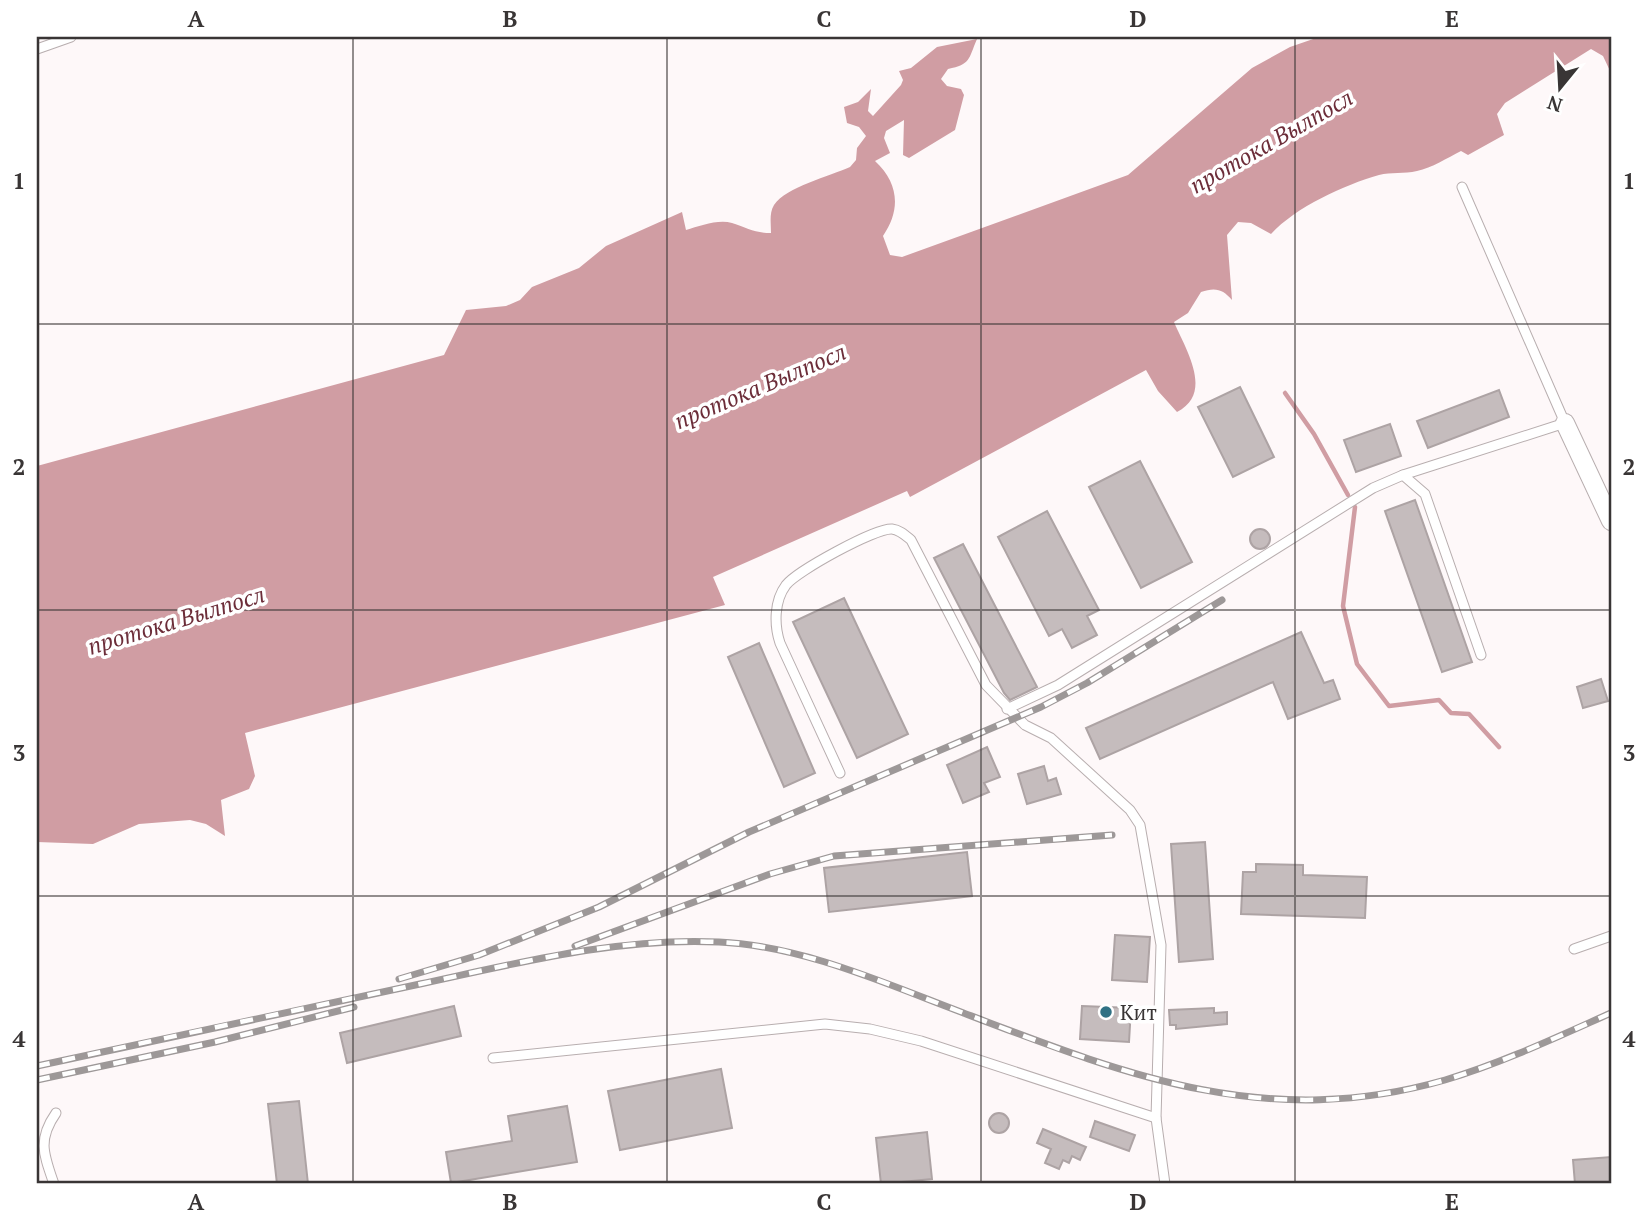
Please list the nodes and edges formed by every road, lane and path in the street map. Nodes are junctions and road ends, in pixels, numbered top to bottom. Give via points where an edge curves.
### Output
1 (71, 37) edge
2 (37, 49) edge
3 (1462, 187) dead end
4 (1564, 423) junction
5 (1403, 475) junction
6 (1611, 521) edge
7 (1481, 655) dead end
8 (1007, 709) junction
9 (840, 773) dead end
10 (1611, 936) edge
11 (1574, 949) dead end
12 (493, 1058) dead end
13 (56, 1113) dead end
14 (1156, 1118) junction
15 (54, 1184) edge
16 (1164, 1184) edge

1 - 2 lane
3 - 4 lane
4 - 5 lane
4 - 6 street
5 - 7 lane via 1425,494
5 - 8 lane via 1373,488 1058,685
8 - 9 lane via 967,654 911,540 891,529 878,532 794,578 780,595 777,608 779,643
8 - 14 lane via 1025,725 1052,738 1140,824 1161,945
10 - 11 lane
12 - 14 lane via 825,1024 921,1041
13 - 15 lane via 44,1129 43,1146
14 - 16 lane

